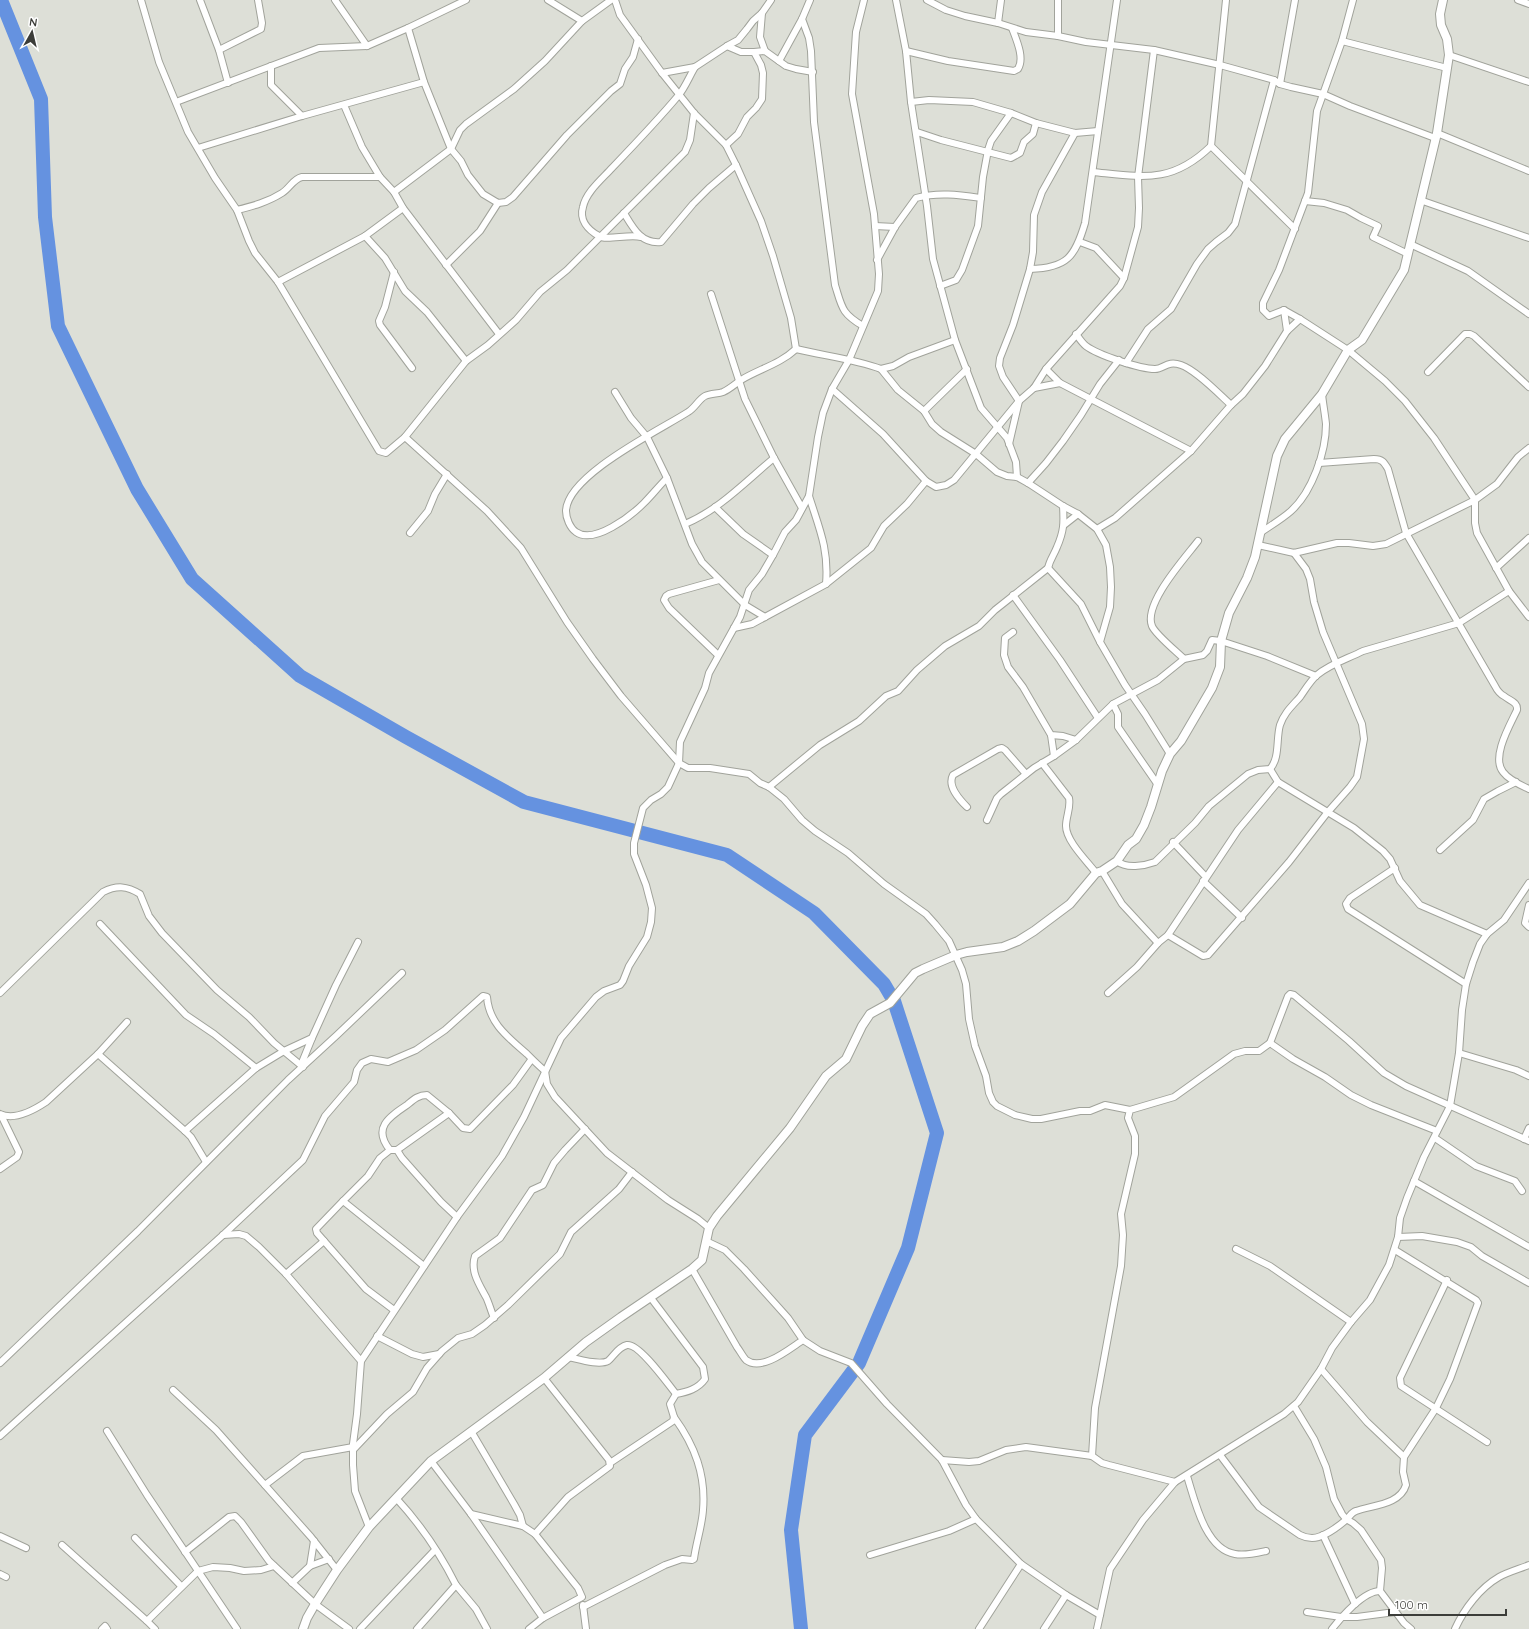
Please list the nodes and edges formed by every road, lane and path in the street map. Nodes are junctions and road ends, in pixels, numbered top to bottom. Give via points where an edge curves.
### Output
1 (141, 0) edge
2 (200, 0) edge
3 (258, 0) edge
4 (335, 0) edge
5 (466, 0) edge
6 (548, 0) edge
7 (611, 0) edge
8 (615, 0) edge
9 (771, 0) edge
10 (810, 0) edge
11 (864, 0) edge
12 (896, 0) edge
13 (927, 0) edge
14 (1001, 0) edge
15 (1058, 0) edge
16 (1117, 0) edge
17 (1226, 0) edge
18 (1295, 0) edge
19 (1353, 0) edge
20 (1443, 0) edge
21 (1518, 0) edge
22 (1529, 4) edge
23 (762, 13) junction
24 (802, 19) junction
25 (582, 21) junction
26 (998, 23) junction
27 (408, 28) junction
28 (1012, 28) junction
29 (1058, 36) junction
30 (638, 39) junction
31 (1342, 41) junction
32 (1110, 44) junction
33 (367, 46) junction
34 (727, 46) junction
35 (220, 50) junction
36 (1154, 50) junction
37 (765, 51) junction
38 (906, 51) junction
39 (754, 52) junction
40 (1449, 55) junction
41 (780, 61) junction
42 (1220, 65) junction
43 (271, 66) junction
44 (695, 67) junction
45 (1447, 68) junction
46 (813, 72) junction
47 (662, 73) junction
48 (1274, 80) junction
49 (424, 82) junction
50 (1529, 82) edge
51 (228, 83) junction
52 (1280, 84) junction
53 (1323, 94) junction
54 (679, 95) junction
55 (176, 102) junction
56 (911, 102) junction
57 (344, 105) junction
58 (694, 113) junction
59 (1011, 113) junction
60 (302, 116) junction
61 (1036, 123) junction
62 (1098, 131) junction
63 (917, 132) junction
64 (1075, 133) junction
65 (1436, 135) junction
66 (726, 145) junction
67 (1211, 146) junction
68 (198, 148) junction
69 (451, 149) junction
70 (987, 152) junction
71 (736, 165) junction
72 (1529, 171) edge
73 (1093, 172) junction
74 (380, 177) junction
75 (1138, 177) junction
76 (1248, 181) junction
77 (394, 192) junction
78 (926, 195) junction
79 (981, 198) junction
80 (1420, 200) junction
81 (1305, 201) junction
82 (498, 203) junction
83 (403, 208) junction
84 (237, 210) junction
85 (624, 213) junction
86 (874, 226) junction
87 (895, 227) junction
88 (1295, 229) junction
89 (365, 236) junction
90 (599, 237) junction
91 (640, 237) junction
92 (1529, 238) edge
93 (1080, 242) junction
94 (1410, 244) junction
95 (1408, 254) junction
96 (877, 260) junction
97 (446, 265) junction
98 (1030, 269) junction
99 (394, 272) junction
100 (1124, 278) junction
101 (278, 282) junction
102 (940, 286) junction
103 (711, 294) dead end
104 (1284, 310) junction
105 (1529, 314) edge
106 (1300, 319) junction
107 (863, 326) junction
108 (1287, 331) junction
109 (499, 334) junction
110 (1076, 334) junction
111 (955, 340) junction
112 (796, 349) junction
113 (1348, 350) junction
114 (849, 360) junction
115 (1119, 360) junction
116 (466, 361) junction
117 (1126, 363) junction
118 (412, 368) dead end
119 (881, 369) junction
120 (967, 369) junction
121 (1046, 369) junction
122 (1428, 372) dead end
123 (740, 381) junction
124 (1060, 383) junction
125 (1034, 388) junction
126 (1529, 388) edge
127 (832, 389) junction
128 (615, 392) dead end
129 (1322, 394) junction
130 (1091, 399) junction
131 (1019, 401) junction
132 (1231, 405) junction
133 (924, 411) junction
134 (998, 426) junction
135 (405, 437) junction
136 (647, 437) junction
137 (1009, 444) junction
138 (1529, 448) edge
139 (1191, 451) junction
140 (976, 454) junction
141 (774, 458) junction
142 (1319, 463) junction
143 (447, 474) junction
144 (1017, 477) junction
145 (666, 478) junction
146 (926, 481) junction
147 (1028, 483) junction
148 (809, 496) junction
149 (1475, 500) junction
150 (1063, 506) junction
151 (715, 507) junction
152 (802, 508) junction
153 (1078, 514) junction
154 (685, 524) junction
155 (1064, 525) junction
156 (1097, 529) junction
157 (1260, 532) junction
158 (1406, 532) junction
159 (410, 533) dead end
160 (1529, 538) edge
161 (1198, 541) dead end
162 (1258, 545) junction
163 (1294, 553) junction
164 (773, 555) junction
165 (1048, 568) junction
166 (1496, 568) junction
167 (719, 580) junction
168 (826, 584) junction
169 (1509, 591) junction
170 (1013, 595) junction
171 (745, 605) junction
172 (765, 617) junction
173 (1529, 617) edge
174 (1459, 623) junction
175 (734, 628) junction
176 (1013, 632) dead end
177 (1221, 641) junction
178 (1100, 642) junction
179 (718, 655) junction
180 (1184, 659) junction
181 (1337, 662) junction
182 (1316, 676) junction
183 (1130, 694) junction
184 (1113, 704) junction
185 (1098, 718) junction
186 (1052, 735) junction
187 (1076, 740) junction
188 (1170, 754) junction
189 (1054, 756) junction
190 (679, 763) junction
191 (1042, 763) junction
192 (1270, 768) junction
193 (1026, 774) junction
194 (1278, 782) junction
195 (1516, 782) junction
196 (1158, 785) junction
197 (769, 787) junction
198 (1529, 789) edge
199 (966, 807) dead end
200 (1327, 812) junction
201 (987, 820) dead end
202 (1174, 842) junction
203 (1440, 850) dead end
204 (1117, 861) junction
205 (1395, 868) junction
206 (1099, 872) junction
207 (1204, 879) junction
208 (1529, 883) edge
209 (1529, 905) edge
210 (1242, 918) junction
211 (100, 924) dead end
212 (1529, 926) edge
213 (1487, 934) junction
214 (1168, 935) junction
215 (358, 942) dead end
216 (1158, 943) junction
217 (956, 955) junction
218 (402, 973) dead end
219 (1466, 984) junction
220 (0, 993) edge
221 (1108, 993) dead end
222 (127, 1022) dead end
223 (312, 1038) junction
224 (1270, 1043) junction
225 (284, 1051) junction
226 (1459, 1053) junction
227 (98, 1054) junction
228 (532, 1060) junction
229 (302, 1066) junction
230 (256, 1068) junction
231 (546, 1071) junction
232 (1529, 1076) edge
233 (1450, 1106) junction
234 (1130, 1110) junction
235 (449, 1113) junction
236 (0, 1115) edge
237 (1529, 1128) edge
238 (585, 1129) junction
239 (185, 1131) junction
240 (1437, 1131) junction
241 (1434, 1138) junction
242 (1527, 1140) edge
243 (390, 1150) junction
244 (397, 1150) junction
245 (206, 1162) junction
246 (0, 1170) edge
247 (632, 1172) junction
248 (1414, 1181) junction
249 (1522, 1191) dead end
250 (343, 1201) junction
251 (457, 1217) junction
252 (709, 1228) junction
253 (223, 1234) junction
254 (1398, 1238) junction
255 (324, 1241) junction
256 (706, 1241) junction
257 (1529, 1247) edge
258 (1236, 1249) dead end
259 (1395, 1250) junction
260 (424, 1266) junction
261 (692, 1270) junction
262 (286, 1274) junction
263 (1446, 1280) junction
264 (1529, 1283) edge
265 (651, 1298) junction
266 (394, 1310) junction
267 (494, 1318) junction
268 (1351, 1322) junction
269 (377, 1336) junction
270 (803, 1340) junction
271 (438, 1354) junction
272 (568, 1357) junction
273 (361, 1361) junction
274 (0, 1363) edge
275 (1321, 1369) junction
276 (544, 1378) junction
277 (173, 1390) dead end
278 (676, 1394) junction
279 (1294, 1406) junction
280 (1436, 1408) junction
281 (674, 1417) junction
282 (107, 1431) dead end
283 (471, 1431) junction
284 (0, 1436) edge
285 (1487, 1442) dead end
286 (353, 1449) junction
287 (1220, 1455) junction
288 (1092, 1456) junction
289 (1404, 1456) junction
290 (942, 1460) junction
291 (431, 1461) junction
292 (610, 1463) junction
293 (1187, 1476) junction
294 (1175, 1482) junction
295 (265, 1486) junction
296 (396, 1498) junction
297 (471, 1514) junction
298 (976, 1519) junction
299 (1346, 1519) junction
300 (523, 1526) junction
301 (369, 1527) junction
302 (535, 1534) junction
303 (1323, 1535) junction
304 (0, 1536) edge
305 (135, 1538) dead end
306 (314, 1541) junction
307 (62, 1545) dead end
308 (26, 1548) dead end
309 (436, 1550) junction
310 (1266, 1551) dead end
311 (186, 1552) junction
312 (870, 1555) dead end
313 (329, 1560) junction
314 (1021, 1564) junction
315 (1529, 1565) edge
316 (274, 1566) junction
317 (310, 1566) junction
318 (337, 1570) junction
319 (198, 1571) junction
320 (292, 1583) junction
321 (456, 1585) junction
322 (181, 1586) junction
323 (1380, 1591) junction
324 (1066, 1595) junction
325 (582, 1597) junction
326 (315, 1604) junction
327 (1355, 1604) junction
328 (583, 1608) junction
329 (1307, 1612) dead end
330 (1395, 1612) junction
331 (1100, 1615) junction
332 (1341, 1617) junction
333 (543, 1618) junction
334 (147, 1621) junction
335 (102, 1629) edge
336 (107, 1629) edge
337 (155, 1629) edge
338 (237, 1629) edge
339 (303, 1629) edge
340 (349, 1629) edge
341 (360, 1629) edge
342 (417, 1629) edge
343 (487, 1629) edge
344 (529, 1629) edge
345 (586, 1629) edge
346 (979, 1629) edge
347 (1044, 1629) edge
348 (1097, 1629) edge
349 (1332, 1629) edge
350 (1411, 1629) edge
351 (1454, 1629) edge

1 - 55 street via 160,62
2 - 35 street
3 - 35 street via 261,29
4 - 33 street
5 - 27 street
6 - 25 street
7 - 25 street
8 - 30 street via 620,15
9 - 23 street
10 - 24 street
11 - 86 street via 856,32 852,94
12 - 38 street
13 - 26 street via 946,10
14 - 26 street
15 - 29 street
16 - 32 street
17 - 42 street
18 - 52 street
19 - 31 street
20 - 40 street via 1441,25 1447,39
21 - 22 street
23 - 34 street via 738,40
23 - 37 street via 760,32
24 - 41 street
24 - 46 street via 809,38
25 - 69 street via 545,61 514,89 466,124 460,130
26 - 28 street
27 - 33 street
27 - 49 street
28 - 29 street
28 - 38 street via 1019,50 1020,65 1014,71 948,61
29 - 32 street
30 - 47 street
30 - 82 street via 633,57 625,69 620,84 567,135 513,197 506,202
31 - 45 street
31 - 53 street
32 - 36 street
32 - 62 street
33 - 43 street via 319,48
34 - 39 street via 741,52
34 - 44 street
35 - 51 street
36 - 42 street
36 - 75 street
37 - 39 street
37 - 41 street
38 - 56 street
39 - 66 street via 763,73 762,100 747,117 738,134
40 - 45 street
40 - 50 street
41 - 46 street via 796,69
42 - 48 street
42 - 67 street
43 - 51 street
43 - 60 street via 271,85
44 - 47 street
44 - 54 street
45 - 65 street
46 - 107 street via 814,122 835,285 843,310
47 - 54 street
48 - 52 street
48 - 76 street
49 - 57 street
49 - 69 street
51 - 55 street
52 - 53 street
53 - 65 street via 1350,106
53 - 81 street via 1317,111
54 - 58 street
54 - 90 street via 586,199 582,218
55 - 68 street via 188,132
56 - 59 street via 973,102
56 - 63 street
57 - 60 street
57 - 74 street via 362,147
58 - 66 street
58 - 85 street via 690,140 685,152
59 - 61 street
59 - 70 street via 991,141
60 - 68 street
61 - 64 street
61 - 70 street via 1033,134 1024,142 1017,156 1011,158
62 - 64 street
62 - 73 street
63 - 70 street
63 - 78 street
64 - 98 street via 1046,185 1034,216
65 - 72 street
65 - 80 street
66 - 71 street
67 - 75 street via 1177,170 1157,176
67 - 76 street
68 - 84 street
69 - 77 street
69 - 82 street via 483,194
70 - 79 street
71 - 91 street via 693,204 662,242
71 - 112 street via 774,256 791,318
73 - 75 street
73 - 93 street
74 - 77 street
74 - 84 street via 302,177 294,180 288,188 272,199
75 - 100 street via 1138,227
76 - 88 street
76 - 117 street via 1232,230 1200,259 1171,309 1148,329
77 - 83 street
78 - 79 street via 948,194
78 - 87 street via 913,200
78 - 102 street via 933,259
79 - 102 street via 978,226 962,270 956,280
80 - 92 street
80 - 94 street
81 - 88 street
81 - 95 street via 1324,203 1347,210 1378,226 1373,238
82 - 97 street via 480,231
83 - 89 street
83 - 97 street
84 - 101 street via 255,254
85 - 90 street
85 - 91 street
86 - 87 street
86 - 96 street
87 - 96 street
88 - 104 street via 1263,303 1263,310 1269,316
89 - 99 street
89 - 101 street
90 - 91 street
90 - 109 street
93 - 98 street via 1064,262
93 - 100 street via 1096,248
94 - 95 street
94 - 105 street via 1468,271
95 - 113 street via 1404,270 1362,340
96 - 107 street via 878,291
97 - 109 street
98 - 131 street via 999,366
99 - 116 street via 405,291 427,312
99 - 118 street via 379,321
100 - 110 street via 1120,286
101 - 135 street via 379,451 386,453
102 - 111 street
103 - 123 street
104 - 106 street
104 - 108 street
106 - 108 street
106 - 113 street
107 - 114 street
108 - 132 street via 1265,366
109 - 116 street
110 - 115 street via 1085,346
110 - 121 street
111 - 119 street
111 - 120 street
112 - 114 street
112 - 123 street via 776,363
113 - 129 street
113 - 149 street via 1405,401 1434,438
114 - 119 street
114 - 127 street
115 - 117 street
115 - 130 street
116 - 135 street
117 - 132 street via 1155,369 1166,364 1182,365
119 - 133 street via 898,390
120 - 133 street
120 - 134 street via 981,408
121 - 124 street
121 - 125 street
122 - 126 street via 1465,334 1470,334
123 - 136 street via 723,392 703,397 690,411
123 - 141 street via 745,399
124 - 125 street
124 - 130 street
125 - 131 street
127 - 146 street via 883,434
127 - 148 street via 818,436
128 - 136 street via 631,418
129 - 142 street via 1326,425
129 - 157 street via 1285,439 1278,456
130 - 139 street
130 - 147 street via 1082,416
131 - 134 street
131 - 137 street
132 - 139 street
133 - 140 street via 941,432
134 - 137 street
134 - 140 street
135 - 143 street
136 - 145 street
136 - 145 street via 631,444 608,461 574,491 567,505 568,521 573,530 580,535 603,532 636,510
137 - 144 street via 1016,462
138 - 149 street via 1518,456 1497,484
139 - 156 street via 1114,518
140 - 144 street via 997,472
140 - 146 street via 954,480 946,485 936,487
141 - 151 street
141 - 152 street
142 - 157 street via 1304,494 1291,511
142 - 158 street via 1379,459 1388,469
143 - 159 street via 428,511
143 - 190 street via 487,511 521,548 593,659 621,696
144 - 147 street
145 - 154 street
146 - 168 street via 884,526 871,548
147 - 150 street
148 - 152 street
148 - 168 street via 826,551
149 - 158 street
149 - 166 street via 1477,533
150 - 153 street
150 - 155 street
151 - 154 street via 698,519
151 - 164 street via 743,534
152 - 164 street
153 - 155 street
153 - 156 street
154 - 167 street via 702,562
155 - 165 street
156 - 178 street via 1106,545 1111,587 1110,607
157 - 162 street
158 - 163 street via 1386,544 1373,546 1337,543
158 - 174 street
160 - 166 street
161 - 180 street via 1159,594 1150,620 1153,628
162 - 163 street
162 - 177 street via 1247,578 1229,613
163 - 181 street via 1310,579 1323,632
164 - 171 street via 749,590
165 - 170 street
165 - 178 street via 1081,604
166 - 169 street
167 - 171 street
167 - 179 street via 669,594 664,600 669,608
168 - 172 street
169 - 173 street
169 - 174 street
170 - 185 street
170 - 197 street via 979,626 945,646 917,670 898,691 886,696 859,721 820,745
171 - 172 street
171 - 175 street
172 - 175 street via 743,627
174 - 181 street via 1363,651
174 - 195 street via 1495,686 1503,696 1518,706 1499,752 1502,771
175 - 179 street
176 - 186 street via 1005,638 1006,663
177 - 180 street via 1212,640 1203,655
177 - 182 street
177 - 188 street via 1220,667 1212,688 1181,741
178 - 183 street
179 - 190 street via 680,742
180 - 183 street via 1158,680
181 - 182 street
181 - 200 street via 1362,724 1364,739 1357,777
182 - 192 street via 1289,708 1280,724 1276,761
183 - 184 street
183 - 188 street via 1146,714
184 - 185 street
184 - 196 street via 1118,714 1118,728
185 - 187 street
186 - 187 street
186 - 189 street
187 - 189 street
188 - 196 street
189 - 191 street
190 - 197 street via 688,768 745,772
190 - 231 street via 668,787 650,800 644,808 634,843 634,854 652,908 647,937 628,966 620,985 596,997 561,1038
191 - 193 street
191 - 206 street via 1069,798 1067,836
192 - 194 street
192 - 202 street via 1248,774 1210,806
193 - 199 street via 1005,750 998,749 953,775 951,779 954,792
193 - 201 street via 997,798
194 - 200 street
194 - 207 street via 1238,830
195 - 198 street
195 - 203 street via 1484,800 1472,820
196 - 204 street via 1144,826
197 - 217 street via 815,831 848,853 884,884 926,914 949,941
200 - 205 street via 1371,841 1390,859
200 - 210 street
202 - 204 street via 1155,862 1125,865
202 - 207 street
204 - 206 street
205 - 213 street via 1400,880 1420,905
205 - 219 street via 1350,898 1346,904 1348,909
206 - 216 street via 1122,904
206 - 217 street via 1070,904 1018,941 991,950
207 - 210 street
207 - 214 street
208 - 213 street via 1504,920
209 - 212 street via 1525,923
210 - 214 street via 1208,955 1203,956
211 - 230 street via 186,1015
213 - 219 street via 1480,944
214 - 216 street
215 - 223 street
216 - 221 street via 1137,967
217 - 234 street via 966,984 969,1019 975,1046 989,1093 997,1106 1015,1116 1032,1119 1090,1111 1105,1105
217 - 252 street via 915,973 890,1003 870,1014 846,1059 826,1076 790,1128
218 - 229 street
219 - 226 street
220 - 225 street via 103,892 117,886 124,887 140,894 149,916 162,932 217,990
222 - 227 street
223 - 225 street
223 - 229 street
224 - 233 street via 1290,994 1384,1073
224 - 234 street via 1259,1051 1234,1054 1174,1097
224 - 240 street via 1351,1095
225 - 229 street
225 - 230 street
226 - 232 street
226 - 233 street
227 - 236 street via 40,1106 14,1117
227 - 239 street
228 - 231 street
228 - 235 street via 513,1085 470,1128 463,1128
228 - 253 street via 494,1021 487,997 483,996 445,1030 416,1050 388,1062 367,1060 357,1070 354,1082 325,1116 304,1160
229 - 245 street
230 - 239 street
231 - 238 street via 547,1084 555,1097
231 - 251 street via 502,1156
233 - 240 street
233 - 242 street
234 - 288 street via 1128,1118 1135,1136 1135,1154 1121,1214 1123,1234 1120,1266 1095,1408
235 - 243 street via 427,1095 418,1097 391,1115 385,1124 382,1138
235 - 244 street
236 - 246 street via 19,1152
237 - 242 street
238 - 247 street via 607,1153
238 - 267 street via 554,1163 543,1185 532,1190 500,1238 475,1256 474,1273
239 - 245 street
240 - 241 street
241 - 248 street
241 - 249 street via 1476,1166 1515,1181
243 - 244 street
243 - 250 street
244 - 251 street
245 - 274 street
247 - 252 street
247 - 267 street via 619,1189 571,1232 560,1254
248 - 254 street via 1402,1211
248 - 257 street
250 - 255 street via 316,1229
250 - 260 street
251 - 260 street
252 - 256 street
253 - 262 street via 246,1236
253 - 284 street
254 - 259 street
254 - 264 street via 1422,1236 1457,1242
255 - 262 street
255 - 266 street via 366,1289
256 - 261 street via 702,1260
256 - 270 street via 725,1250 744,1269 788,1318
258 - 268 street via 1270,1266
259 - 263 street
259 - 268 street via 1370,1300
260 - 266 street
261 - 265 street
261 - 270 street via 746,1360 759,1364 768,1362
262 - 273 street
263 - 280 street via 1476,1300 1478,1307
263 - 280 street via 1400,1378 1401,1386
265 - 272 street
265 - 278 street via 703,1367 705,1374 705,1379 695,1389
266 - 269 street
267 - 271 street via 472,1334 458,1338
268 - 275 street via 1332,1348
269 - 271 street via 412,1354 423,1357
269 - 273 street
270 - 290 street via 851,1363
271 - 286 street via 413,1392
272 - 276 street
272 - 278 street via 589,1362 607,1361 622,1347 632,1346 640,1351
273 - 286 street
275 - 279 street
275 - 289 street via 1367,1422
276 - 283 street
276 - 292 street
277 - 295 street via 216,1430
278 - 281 street via 670,1404
279 - 287 street
279 - 299 street via 1314,1439 1326,1467 1334,1499
280 - 285 street
280 - 289 street
281 - 292 street via 673,1421
281 - 328 street via 693,1448 702,1477 704,1511 694,1559 682,1559 665,1565
282 - 311 street
283 - 291 street
283 - 300 street via 517,1510
286 - 295 street via 302,1456
286 - 301 street via 355,1491
287 - 293 street
287 - 303 street via 1259,1507 1300,1535 1313,1538
288 - 290 street via 1026,1447 1006,1450 978,1461
288 - 294 street via 1102,1463
289 - 299 street via 1403,1472 1406,1485 1402,1492 1388,1502 1354,1511
290 - 298 street via 966,1506
291 - 296 street
291 - 297 street
292 - 302 street via 604,1471 568,1497
293 - 294 street
293 - 310 street via 1212,1539 1222,1548 1235,1554
294 - 331 street via 1143,1520 1110,1569
295 - 306 street
296 - 301 street
296 - 309 street via 412,1515
297 - 300 street
297 - 333 street
298 - 312 street via 949,1531
298 - 314 street
299 - 303 street
299 - 323 street via 1361,1530 1381,1560
300 - 302 street
301 - 318 street
302 - 325 street via 578,1588
303 - 327 street
304 - 308 street
305 - 322 street
306 - 313 street
306 - 317 street
307 - 334 street
309 - 321 street
309 - 341 street
311 - 316 street via 229,1517 235,1516
311 - 319 street
313 - 317 street
313 - 318 street
314 - 324 street
314 - 346 street
315 - 351 street via 1500,1576 1492,1582 1461,1614
316 - 319 street via 261,1570 244,1571 213,1567
316 - 320 street
317 - 320 street
318 - 326 street
319 - 322 street
319 - 338 street
320 - 326 street
321 - 342 street
321 - 343 street via 476,1609
322 - 334 street
323 - 327 street via 1374,1591
323 - 330 street
324 - 331 street
324 - 347 street
325 - 328 street
325 - 333 street
326 - 339 street
326 - 340 street
327 - 332 street
328 - 345 street
329 - 332 street
330 - 332 street
330 - 350 street
331 - 348 street
332 - 349 street
333 - 344 street
334 - 337 street
335 - 336 street via 105,1626

